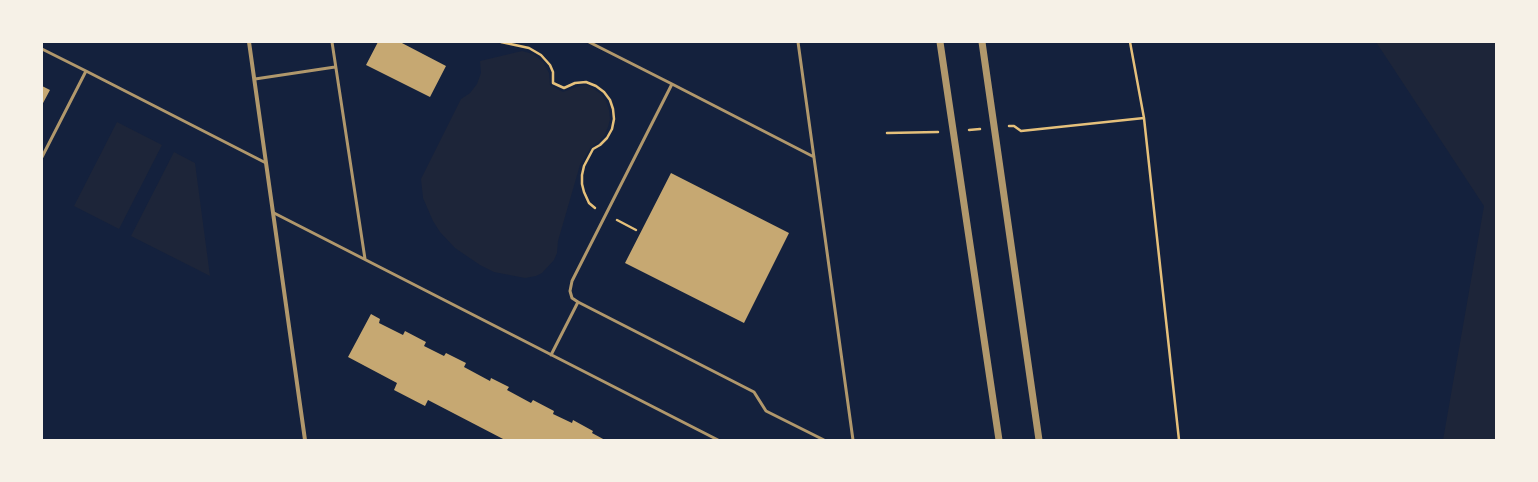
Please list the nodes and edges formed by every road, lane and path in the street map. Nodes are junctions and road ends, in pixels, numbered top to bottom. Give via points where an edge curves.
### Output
1 (249, 42) edge
2 (332, 42) edge
3 (501, 42) edge
4 (588, 42) edge
5 (798, 42) edge
6 (940, 42) edge
7 (982, 42) edge
8 (1130, 42) edge
9 (42, 49) edge
10 (335, 67) junction
11 (86, 71) junction
12 (255, 79) junction
13 (672, 84) junction
14 (1144, 118) junction
15 (995, 127) junction
16 (954, 132) junction
17 (887, 133) dead end
18 (42, 157) edge
19 (814, 157) junction
20 (266, 163) junction
21 (598, 210) dead end
22 (274, 213) junction
23 (365, 260) junction
24 (578, 302) junction
25 (551, 355) junction
26 (305, 440) edge
27 (716, 440) edge
28 (824, 440) edge
29 (853, 440) edge
30 (998, 440) edge
31 (1039, 440) edge
32 (1180, 440) edge

1 - 12 street
2 - 10 lane
3 - 21 path via 529,48 541,54 550,65 554,83 564,88 586,82 604,92 610,100 614,119 612,129 607,138 593,149 582,174 586,197
4 - 13 lane
5 - 19 lane
6 - 16 street
7 - 15 street
8 - 14 path
9 - 11 lane
10 - 12 lane
10 - 23 lane
11 - 18 lane
11 - 20 lane
12 - 20 street
13 - 19 lane
13 - 24 lane via 572,281 570,291 572,298
14 - 15 path via 1021,131 1014,126
14 - 32 path
15 - 16 path
15 - 31 street
16 - 17 path
16 - 30 street
19 - 29 lane
20 - 22 street
22 - 23 lane
22 - 26 street
23 - 25 lane
24 - 25 lane
24 - 28 lane via 754,392 766,411
25 - 27 lane

